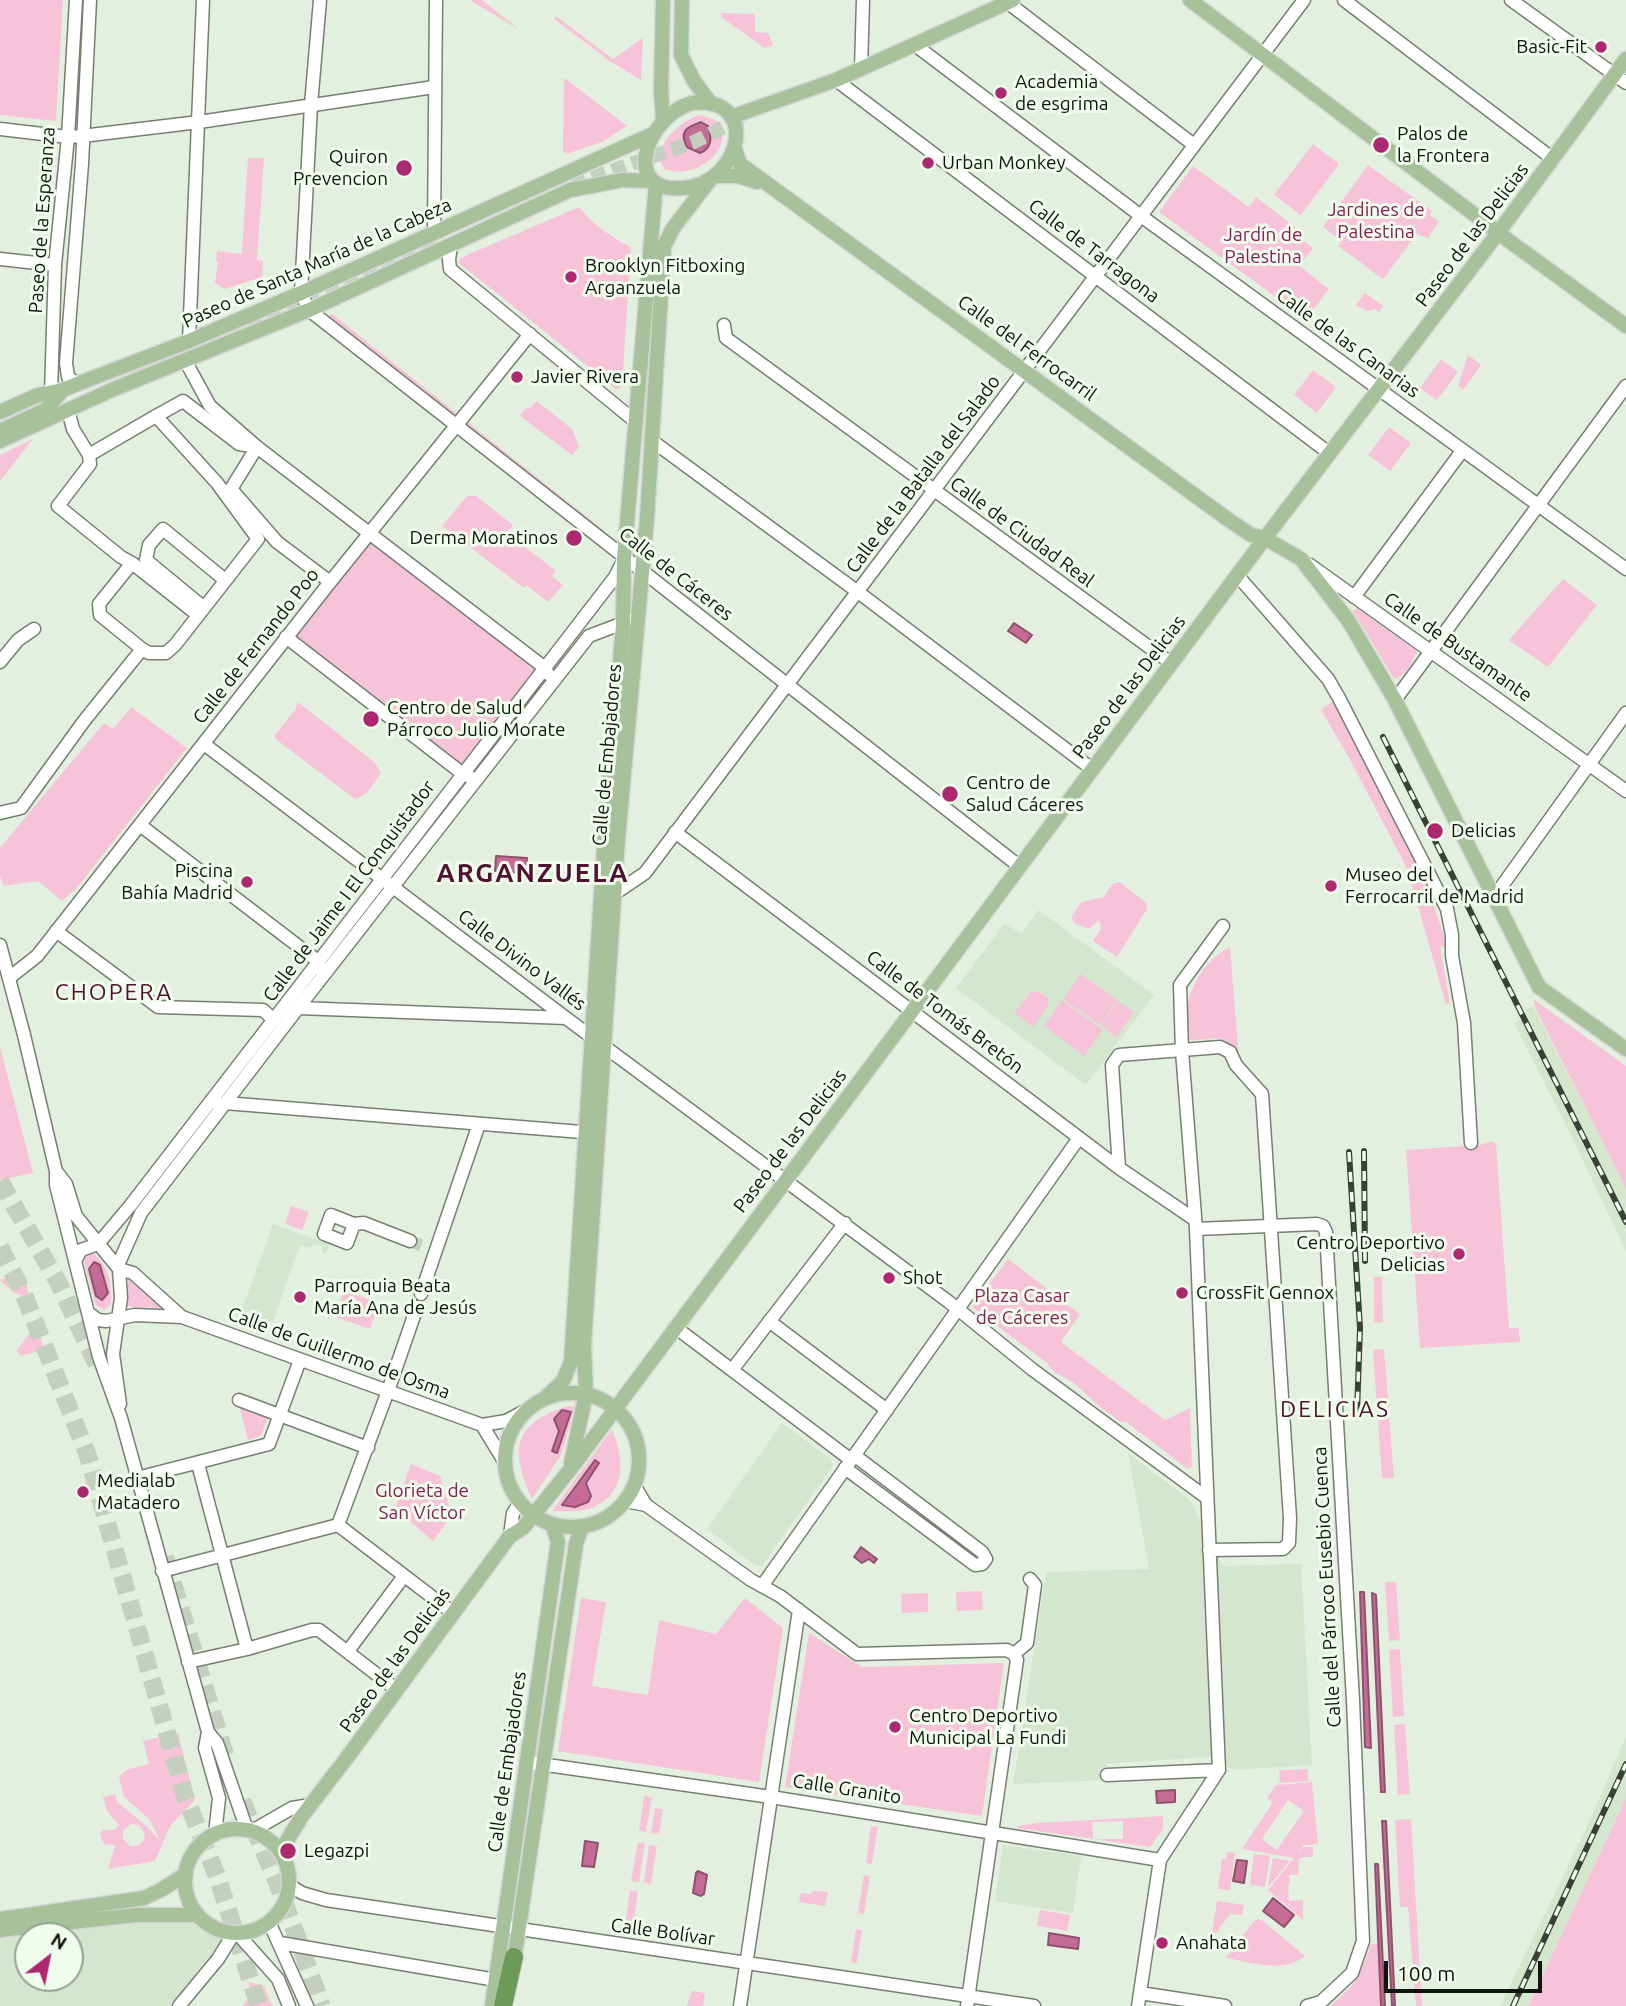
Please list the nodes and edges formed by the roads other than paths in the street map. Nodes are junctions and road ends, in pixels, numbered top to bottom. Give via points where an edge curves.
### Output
1 (76, 0) edge
2 (90, 0) edge
3 (203, 0) edge
4 (320, 0) edge
5 (436, 0) edge
6 (663, 0) edge
7 (682, 0) edge
8 (863, 0) edge
9 (1190, 0) edge
10 (1304, 0) edge
11 (1344, 0) edge
12 (1511, 0) edge
13 (1010, 1) edge
14 (915, 45) junction
15 (73, 51) junction
16 (1263, 55) junction
17 (87, 58) junction
18 (1626, 59) edge
19 (861, 69) junction
20 (1620, 79) edge
21 (835, 80) junction
22 (434, 87) junction
23 (711, 104) junction
24 (311, 105) junction
25 (731, 117) junction
26 (663, 120) junction
27 (199, 122) junction
28 (0, 129) edge
29 (653, 134) junction
30 (82, 136) junction
31 (68, 137) junction
32 (1194, 145) junction
33 (734, 149) junction
34 (1553, 159) junction
35 (714, 178) junction
36 (654, 182) junction
37 (769, 185) junction
38 (1141, 216) junction
39 (434, 232) junction
40 (1498, 233) junction
41 (451, 246) junction
42 (0, 259) edge
43 (55, 265) junction
44 (1096, 276) junction
45 (301, 293) junction
46 (309, 310) junction
47 (724, 325) dead end
48 (1626, 326) edge
49 (530, 334) junction
50 (188, 341) junction
51 (186, 362) junction
52 (1024, 370) junction
53 (77, 384) junction
54 (1626, 386) edge
55 (1379, 389) junction
56 (57, 394) junction
57 (33, 407) tunnel mouth
58 (73, 408) junction
59 (0, 412) edge
60 (156, 415) junction
61 (0, 420) edge
62 (636, 422) junction
63 (457, 426) junction
64 (0, 431) edge
65 (651, 440) junction
66 (0, 441) edge
67 (257, 447) junction
68 (1462, 451) junction
69 (1329, 453) junction
70 (89, 455) junction
71 (933, 491) junction
72 (1538, 505) junction
73 (369, 534) junction
74 (1265, 538) junction
75 (624, 558) junction
76 (1301, 559) junction
77 (132, 563) junction
78 (1626, 569) edge
79 (642, 573) junction
80 (1237, 575) junction
81 (225, 580) junction
82 (330, 582) junction
83 (858, 592) junction
84 (1354, 597) junction
85 (639, 601) junction
86 (201, 611) junction
87 (623, 625) junction
88 (34, 629) dead end
89 (286, 637) junction
90 (142, 649) junction
91 (1432, 652) junction
92 (0, 662) edge
93 (1171, 663) junction
94 (545, 668) junction
95 (551, 683) junction
96 (788, 685) junction
97 (1395, 700) junction
98 (1626, 713) edge
99 (204, 744) junction
100 (1589, 764) junction
101 (1092, 769) junction
102 (463, 774) junction
103 (479, 777) junction
104 (1626, 791) edge
105 (0, 813) edge
106 (140, 825) junction
107 (675, 832) junction
108 (1019, 866) junction
109 (382, 878) junction
110 (394, 886) junction
111 (614, 894) junction
112 (1494, 897) junction
113 (1223, 926) dead end
114 (56, 931) junction
115 (0, 945) edge
116 (319, 962) junction
117 (9, 978) junction
118 (320, 980) junction
119 (298, 1008) junction
120 (911, 1011) junction
121 (566, 1018) junction
122 (274, 1020) junction
123 (598, 1042) junction
124 (1625, 1048) edge
125 (1182, 1051) junction
126 (225, 1103) junction
127 (205, 1110) junction
128 (479, 1124) junction
129 (592, 1132) junction
130 (1079, 1138) junction
131 (1471, 1143) dead end
132 (1119, 1168) junction
133 (56, 1171) junction
134 (785, 1180) junction
135 (845, 1223) junction
136 (359, 1224) dead end
137 (1195, 1224) junction
138 (1270, 1226) junction
139 (410, 1241) tunnel mouth
140 (98, 1244) junction
141 (422, 1246) tunnel mouth
142 (435, 1251) junction
143 (75, 1261) junction
144 (118, 1267) junction
145 (421, 1294) dead end
146 (417, 1307) dead end
147 (958, 1310) junction
148 (90, 1314) junction
149 (182, 1317) junction
150 (117, 1318) junction
151 (769, 1321) junction
152 (675, 1327) junction
153 (300, 1360) junction
154 (732, 1370) junction
155 (388, 1391) junction
156 (586, 1394) junction
157 (546, 1397) junction
158 (239, 1400) dead end
159 (615, 1408) junction
160 (887, 1410) junction
161 (523, 1412) junction
162 (279, 1415) junction
163 (121, 1418) junction
164 (482, 1425) junction
165 (368, 1448) junction
166 (504, 1461) junction
167 (850, 1461) junction
168 (198, 1464) junction
169 (569, 1471) junction
170 (137, 1478) junction
171 (634, 1485) junction
172 (1207, 1498) junction
173 (625, 1501) junction
174 (520, 1503) junction
175 (646, 1505) junction
176 (533, 1515) junction
177 (552, 1524) junction
178 (338, 1525) junction
179 (582, 1526) junction
180 (510, 1536) junction
181 (1209, 1550) junction
182 (222, 1556) junction
183 (162, 1571) junction
184 (404, 1576) junction
185 (1030, 1579) dead end
186 (762, 1586) junction
187 (799, 1611) junction
188 (453, 1613) junction
189 (247, 1649) junction
190 (348, 1651) junction
191 (1014, 1654) junction
192 (188, 1662) junction
193 (397, 1690) junction
194 (208, 1732) junction
195 (526, 1762) junction
196 (544, 1765) junction
197 (1219, 1770) junction
198 (1107, 1775) dead end
199 (771, 1797) junction
200 (310, 1805) junction
201 (250, 1831) junction
202 (993, 1831) junction
203 (215, 1834) junction
204 (280, 1852) junction
205 (1160, 1860) junction
206 (186, 1874) junction
207 (289, 1885) junction
208 (198, 1915) junction
209 (0, 1919) edge
210 (269, 1922) junction
211 (502, 1927) junction
212 (0, 1930) edge
213 (518, 1930) junction
214 (236, 1933) junction
215 (280, 1943) junction
216 (514, 1957) joint
217 (746, 1963) junction
218 (496, 1980) junction
219 (1139, 1999) edge
220 (967, 2001) edge
221 (1321, 2004) edge
222 (179, 2006) edge
223 (289, 2006) edge
224 (307, 2006) edge
225 (492, 2006) edge
226 (506, 2006) edge
227 (740, 2006) edge
228 (1034, 2006) edge
229 (1225, 2006) edge
230 (1307, 2006) edge

1 - 15 street, Paseo de la Esperanza
2 - 17 street, Paseo de la Esperanza
3 - 27 street
4 - 24 street
5 - 22 street
6 - 26 main road
7 - 23 main road via 681,55
8 - 19 street
9 - 16 main road
10 - 16 street, Calle de la Batalla del Salado
11 - 34 street
12 - 20 street
13 - 14 main road
13 - 32 street
14 - 19 main road
14 - 38 street, Calle de las Canarias
15 - 17 street
15 - 31 street, Paseo de la Esperanza
16 - 32 street, Calle de la Batalla del Salado
16 - 40 main road
17 - 30 street, Paseo de la Esperanza
18 - 20 main road, Paseo de las Delicias
19 - 21 main road
20 - 34 main road, Paseo de las Delicias
21 - 25 main road
21 - 44 street, Calle de Tarragona
22 - 24 street
22 - 39 street
23 - 25 main road
23 - 26 main road via 686,105
24 - 27 street
24 - 45 street
25 - 33 main road via 737,130
26 - 29 main road
27 - 30 street
27 - 50 street
28 - 31 street
29 - 36 main road via 645,162
29 - 39 main road, Paseo de Santa María de la Cabeza
30 - 31 street
30 - 53 street, Paseo de la Esperanza via 66,363 68,377
31 - 43 street, Paseo de la Esperanza
32 - 38 street, Calle de la Batalla del Salado
33 - 35 main road
33 - 37 main road, Calle del Ferrocarril via 740,163
34 - 40 main road, Paseo de las Delicias
35 - 36 main road via 680,189
35 - 37 main road, Calle del Ferrocarril via 738,176
35 - 65 main road, Calle de Embajadores via 664,246
36 - 41 main road, Paseo de Santa María de la Cabeza via 623,180 570,190
36 - 62 main road, Calle de Embajadores
37 - 52 main road, Calle del Ferrocarril
38 - 44 street, Calle de la Batalla del Salado
38 - 55 street, Calle de las Canarias
39 - 45 main road, Paseo de Santa María de la Cabeza
40 - 48 main road
40 - 55 main road, Paseo de las Delicias
41 - 46 main road, Paseo de Santa María de la Cabeza
41 - 49 street via 450,269
42 - 43 street
43 - 56 street, Paseo de la Esperanza
44 - 52 street, Calle de la Batalla del Salado
44 - 69 street, Calle de Tarragona
45 - 46 street
45 - 50 main road, Paseo de Santa María de la Cabeza
46 - 51 main road, Paseo de Santa María de la Cabeza
46 - 63 street, Calle de Cáceres
47 - 71 street, Calle de Ciudad Real via 726,338
49 - 62 street
49 - 63 street, Calle de Fernando Poo
50 - 53 main road, Paseo de Santa María de la Cabeza
51 - 58 main road, Paseo de Santa María de la Cabeza
51 - 67 street via 210,406
52 - 71 street, Calle de la Batalla del Salado
52 - 74 main road, Calle del Ferrocarril via 1226,518 1251,535
53 - 56 main road, Paseo de Santa María de la Cabeza
54 - 72 street
55 - 68 street, Calle de las Canarias
55 - 69 main road, Paseo de las Delicias
56 - 58 main road
56 - 59 main road via 38,395
56 - 64 main road, Paseo de Santa María de la Cabeza via 46,410
57 - 61 main road
58 - 66 main road, Paseo de Santa María de la Cabeza
58 - 70 street via 72,429
60 - 67 street via 183,401 239,444
60 - 70 street
60 - 81 street via 258,539
62 - 75 main road, Calle de Embajadores
63 - 73 street, Calle de Fernando Poo
63 - 75 street, Calle de Cáceres
65 - 79 main road, Calle de Embajadores
65 - 83 street
67 - 73 street
67 - 82 street via 231,489 277,542
68 - 72 street, Calle de las Canarias
68 - 84 street
69 - 74 main road, Paseo de las Delicias
70 - 77 street via 90,464 58,506
71 - 83 street, Calle de la Batalla del Salado
71 - 93 street, Calle de Ciudad Real
72 - 78 street, Calle de las Canarias
72 - 91 street
73 - 82 street, Calle de Fernando Poo
73 - 94 street
74 - 76 main road, Calle de Bustamante
74 - 80 main road, Paseo de las Delicias
75 - 79 street, Calle de Cáceres
75 - 87 main road, Calle de Embajadores
75 - 94 street, Calle de Jaime I El Conquistador via 615,577
76 - 84 street, Calle de Bustamante
76 - 97 main road via 1351,624
77 - 86 street
77 - 90 street via 99,604 100,615
79 - 85 main road, Calle de Embajadores
79 - 96 street, Calle de Cáceres
80 - 93 main road, Paseo de las Delicias
80 - 131 street via 1328,679 1447,909 1464,1023
81 - 86 street
81 - 86 street via 163,529 149,545 146,560
82 - 89 street, Calle de Fernando Poo
83 - 96 street, Calle de la Batalla del Salado
83 - 101 street
84 - 91 street, Calle de Bustamante
85 - 87 street via 633,619
85 - 111 main road, Calle de Embajadores
86 - 90 street via 166,653
87 - 95 street, Calle de Jaime I El Conquistador via 589,636
87 - 123 main road, Calle de Embajadores via 606,833
88 - 92 street
89 - 99 street, Calle de Fernando Poo
89 - 102 street
90 - 105 street via 20,808
91 - 97 street
91 - 100 street, Calle de Bustamante
93 - 101 main road, Paseo de las Delicias
94 - 95 street
94 - 102 street, Calle de Jaime I El Conquistador
95 - 103 street, Calle de Jaime I El Conquistador
96 - 107 street, Calle de la Batalla del Salado
96 - 108 street, Calle de Cáceres
97 - 112 main road
98 - 100 street
99 - 106 street, Calle de Fernando Poo
99 - 109 street, Calle Divino Vallés
100 - 104 street, Calle de Bustamante
100 - 112 street
101 - 108 main road, Paseo de las Delicias
102 - 103 street
102 - 109 street, Calle de Jaime I El Conquistador
103 - 110 street, Calle de Jaime I El Conquistador
106 - 114 street, Calle de Fernando Poo
106 - 116 street
107 - 111 street, Calle de la Batalla del Salado via 645,873
107 - 120 street, Calle de Tomás Bretón
108 - 120 main road, Paseo de las Delicias
109 - 110 street, Calle Divino Vallés
109 - 116 street, Calle de Jaime I El Conquistador
110 - 118 street, Calle de Jaime I El Conquistador
110 - 121 street, Calle Divino Vallés
111 - 123 main road, Calle de Embajadores
112 - 124 main road via 1539,986
113 - 125 street via 1180,985
114 - 117 street, Calle de Fernando Poo via 37,956
114 - 122 street via 158,1007 263,1010
115 - 117 street
116 - 118 street
116 - 122 street, Calle de Jaime I El Conquistador
117 - 133 street
118 - 119 street, Calle de Jaime I El Conquistador
119 - 121 street
119 - 126 street, Calle de Jaime I El Conquistador
120 - 130 street, Calle de Tomás Bretón
120 - 134 main road, Paseo de las Delicias
121 - 123 street, Calle Divino Vallés
122 - 127 street, Calle de Jaime I El Conquistador
123 - 129 main road, Calle de Embajadores
123 - 134 street, Calle Divino Vallés
125 - 132 street via 1119,1055 1112,1065
125 - 137 street
125 - 138 street via 1220,1047 1230,1052 1262,1094
126 - 127 street
126 - 128 street
126 - 144 street, Calle de Jaime I El Conquistador via 141,1213
127 - 140 street, Calle de Jaime I El Conquistador
128 - 129 street
128 - 142 street
129 - 156 main road, Calle de Embajadores
129 - 157 main road, Calle de Embajadores via 570,1362 563,1381
130 - 132 street, Calle de Tomás Bretón
130 - 147 street
132 - 137 street, Calle de Tomás Bretón
133 - 140 street, Calle de Guillermo de Osma via 66,1184 76,1216
133 - 143 street
134 - 135 street, Calle Divino Vallés
134 - 152 main road, Paseo de las Delicias
135 - 147 street, Calle Divino Vallés
135 - 151 street
136 - 139 street
137 - 138 street, Calle del Párroco Eusebio Cuenca
137 - 172 street
138 - 181 street via 1289,1543 1283,1549
138 - 221 street, Calle del Párroco Eusebio Cuenca via 1320,1224 1326,1232 1363,1941 1352,1973
140 - 143 street, Calle de Jaime I El Conquistador via 81,1250
140 - 144 street, Calle de Guillermo de Osma
141 - 142 street
142 - 145 street
143 - 148 street
144 - 149 street, Calle de Guillermo de Osma via 133,1273
144 - 150 street via 121,1297
146 - 155 street
147 - 160 street
147 - 172 street, Calle Divino Vallés
148 - 150 street, Calle de Guillermo de Osma via 98,1320
148 - 163 street via 99,1357
149 - 150 street, Calle de Guillermo de Osma
149 - 153 street, Calle de Guillermo de Osma
150 - 163 street via 113,1354
151 - 154 street
151 - 160 street
152 - 154 street
152 - 159 main road, Paseo de las Delicias
153 - 155 street, Calle de Guillermo de Osma
153 - 162 street
154 - 167 street
155 - 164 street, Calle de Guillermo de Osma
155 - 165 street
156 - 157 main road
156 - 159 main road
156 - 169 main road, Calle de Embajadores
157 - 161 main road
158 - 162 street
159 - 169 main road, Paseo de las Delicias
159 - 171 main road via 637,1443 639,1468
160 - 167 street
161 - 164 street
161 - 166 main road via 506,1443
162 - 165 street
162 - 168 street via 269,1444
163 - 170 street
164 - 166 street
165 - 178 street
166 - 174 main road via 508,1483
167 - 167 street via 975,1565 986,1559 985,1553
167 - 186 street
168 - 170 street
168 - 182 street
169 - 176 main road, Paseo de las Delicias
170 - 183 street
171 - 173 main road
171 - 175 street
172 - 181 street
173 - 175 street
173 - 179 main road via 608,1517
174 - 176 main road
174 - 180 street, Paseo de las Delicias via 513,1513
175 - 186 street
176 - 177 main road
176 - 180 main road, Paseo de las Delicias
177 - 179 main road
177 - 195 main road, Calle de Embajadores via 558,1542
178 - 182 street
178 - 184 street
179 - 196 main road, Calle de Embajadores
180 - 188 main road, Paseo de las Delicias
181 - 197 street
182 - 183 street
182 - 189 street
183 - 192 street
184 - 188 street
184 - 190 street
185 - 191 street via 1035,1585 1027,1643
186 - 187 street
187 - 191 street via 857,1654 1007,1650
187 - 199 street
188 - 193 main road, Paseo de las Delicias
189 - 190 street via 319,1630
189 - 192 street
190 - 193 street
191 - 202 street via 1017,1660
192 - 194 street
193 - 200 main road, Paseo de las Delicias
194 - 201 street via 217,1743
194 - 203 street via 205,1748 219,1798
195 - 196 street, Calle Granito
195 - 211 main road, Calle de Embajadores
196 - 199 street, Calle Granito
196 - 213 main road, Calle de Embajadores
197 - 198 street
197 - 205 street
199 - 202 street, Calle Granito
199 - 217 street
200 - 201 street via 292,1808
200 - 204 main road, Paseo de las Delicias
201 - 203 main road
201 - 204 main road via 268,1839
202 - 205 street, Calle Granito
202 - 220 street
203 - 206 main road via 192,1855
204 - 207 main road
205 - 219 street
206 - 208 main road via 188,1896
206 - 209 main road via 145,1898
207 - 210 main road via 283,1905
207 - 211 street, Calle Bolívar via 326,1900
208 - 212 main road via 136,1915
208 - 214 main road via 212,1927
210 - 214 main road
210 - 215 street
211 - 213 street, Calle Bolívar
211 - 218 main road, Calle de Embajadores
213 - 216 main road, Calle de Embajadores
213 - 217 street, Calle Bolívar
214 - 222 street
214 - 223 street via 278,1979
215 - 218 street
215 - 224 street
216 - 226 highway
217 - 220 street, Calle Bolívar
217 - 227 street
218 - 225 main road, Calle de Embajadores
219 - 229 street
220 - 228 street, Calle Bolívar
221 - 230 street, Calle del Párroco Eusebio Cuenca

